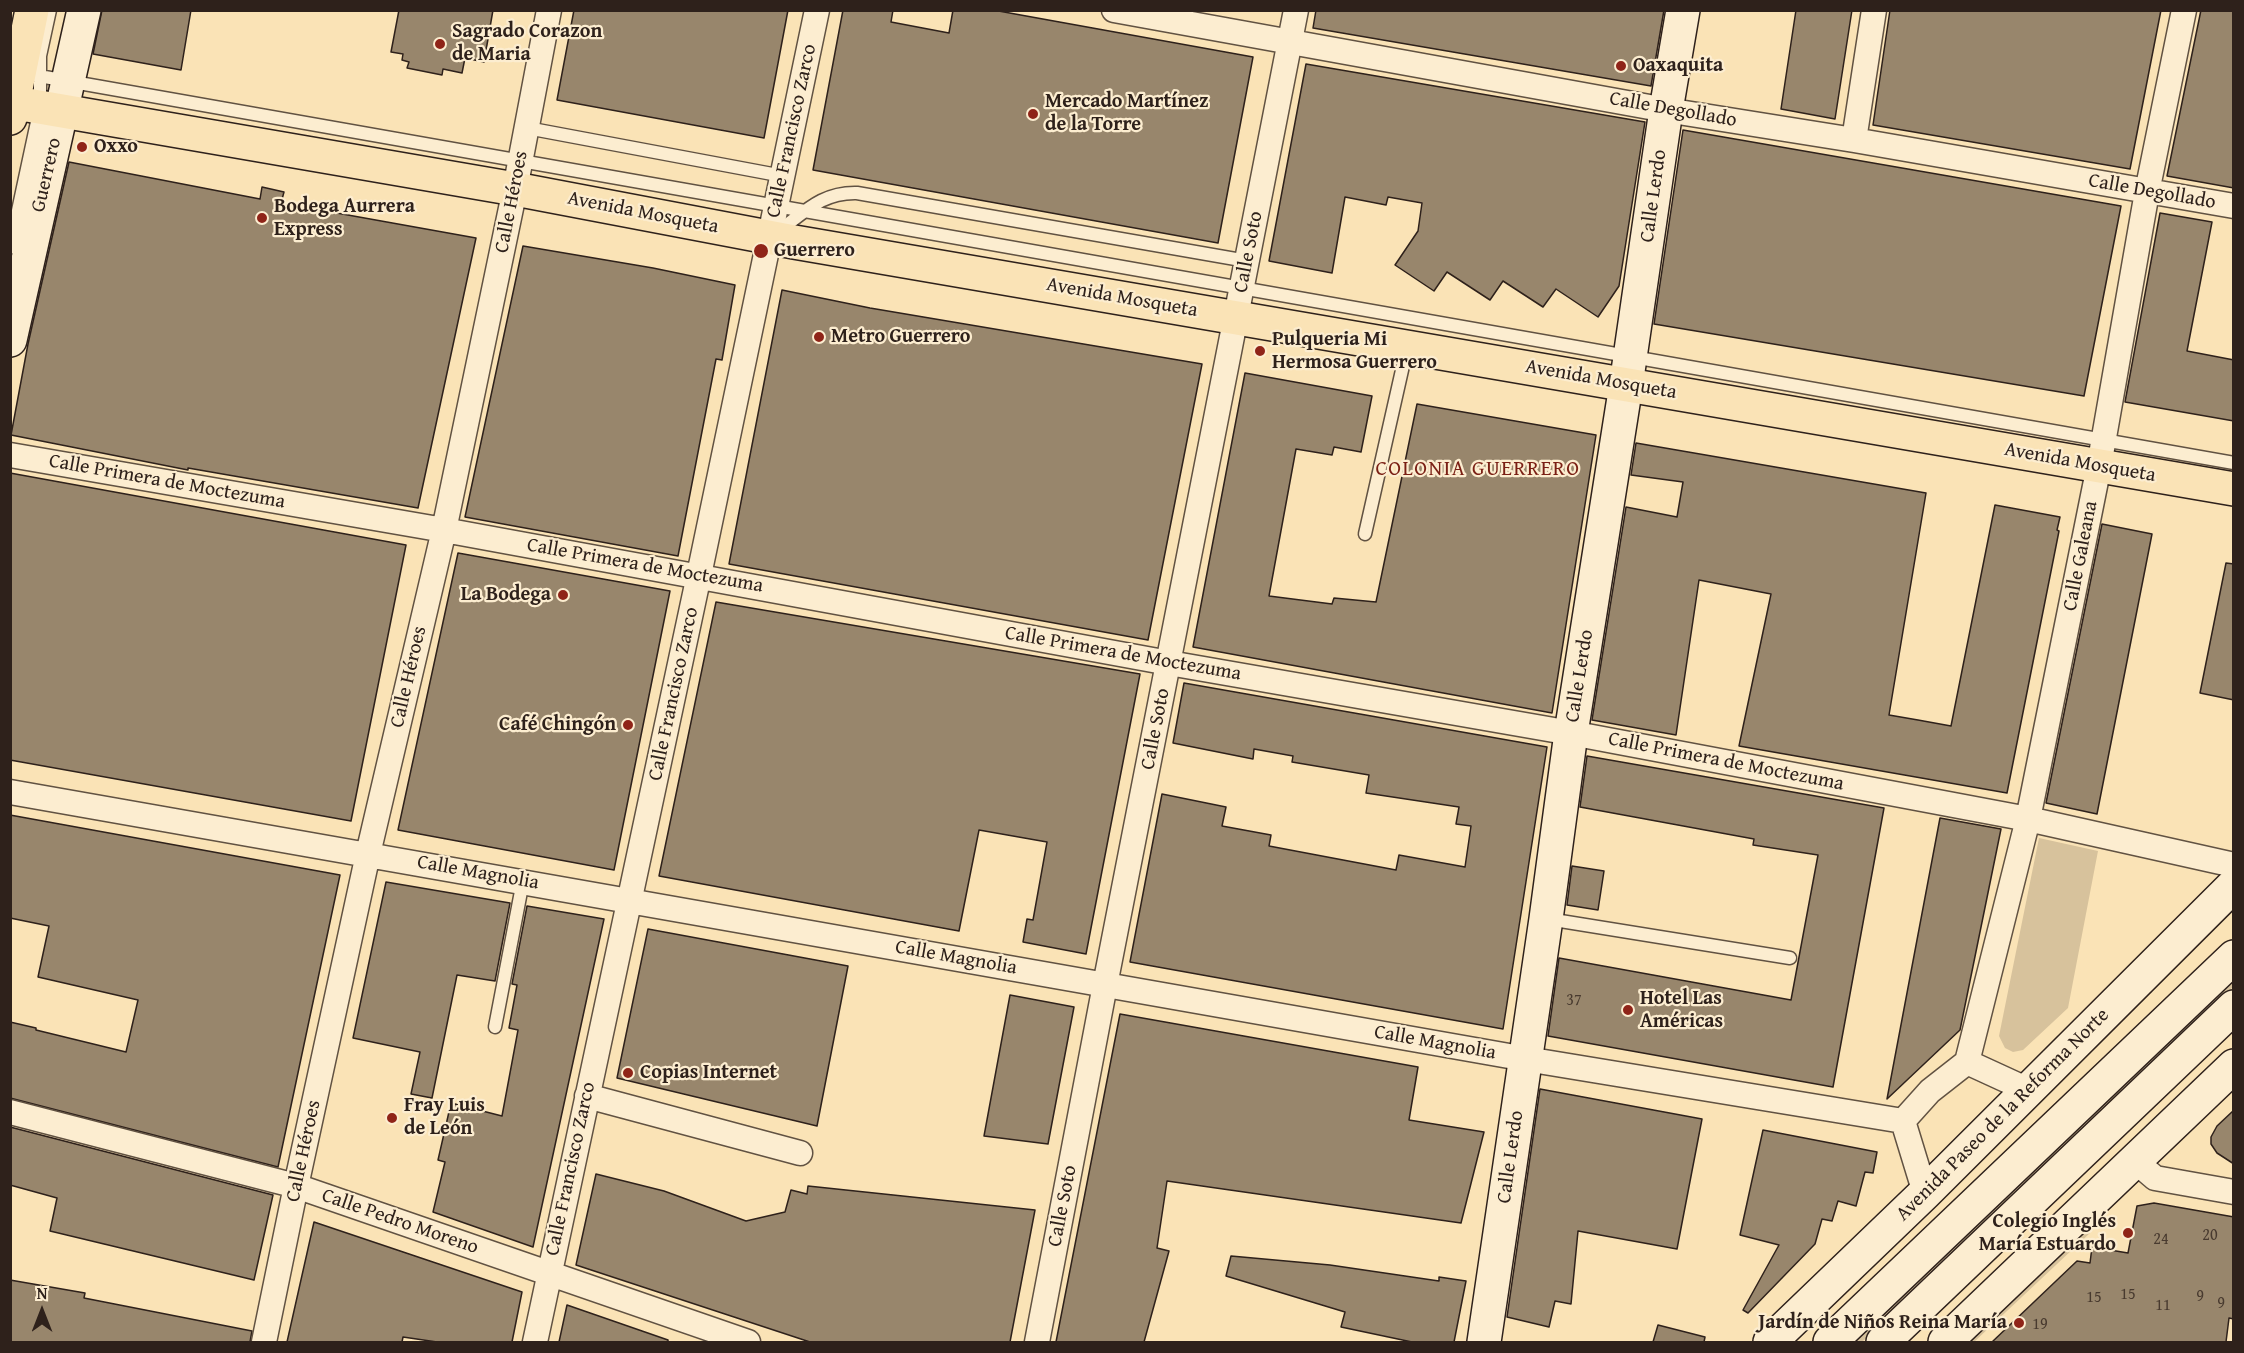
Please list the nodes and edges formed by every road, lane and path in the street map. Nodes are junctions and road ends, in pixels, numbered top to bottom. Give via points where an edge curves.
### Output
1 (32, 10) edge
2 (50, 10) edge
3 (77, 10) edge
4 (84, 10) edge
5 (549, 10) edge
6 (817, 10) edge
7 (1114, 10) edge
8 (1296, 10) edge
9 (1683, 10) edge
10 (1874, 10) edge
11 (2184, 10) edge
12 (1290, 41) junction
13 (33, 92) edge
14 (1666, 110) junction
15 (526, 128) junction
16 (1854, 140) junction
17 (517, 176) junction
18 (783, 176) junction
19 (2147, 192) junction
20 (2234, 206) edge
21 (802, 214) junction
22 (773, 223) junction
23 (10, 248) edge
24 (1247, 261) junction
25 (1239, 305) junction
26 (10, 340) edge
27 (1408, 347) junction
28 (1628, 372) junction
29 (2101, 453) junction
30 (10, 455) edge
31 (2234, 463) edge
32 (2234, 489) edge
33 (444, 530) junction
34 (1365, 534) dead end
35 (699, 575) junction
36 (1169, 663) junction
37 (1571, 733) junction
38 (10, 792) edge
39 (2028, 819) junction
40 (368, 854) junction
41 (2234, 865) edge
42 (523, 881) junction
43 (2234, 885) edge
44 (630, 900) junction
45 (1546, 919) junction
46 (2234, 957) edge
47 (1790, 958) dead end
48 (1105, 985) junction
49 (2234, 1007) edge
50 (495, 1027) dead end
51 (1526, 1059) junction
52 (1967, 1062) junction
53 (2234, 1066) edge
54 (2028, 1090) junction
55 (587, 1096) junction
56 (10, 1112) edge
57 (1903, 1121) junction
58 (800, 1153) dead end
59 (2135, 1161) junction
60 (296, 1186) junction
61 (2234, 1192) edge
62 (1925, 1193) junction
63 (549, 1273) junction
64 (264, 1342) edge
65 (535, 1342) edge
66 (748, 1342) edge
67 (1037, 1342) edge
68 (1484, 1342) edge
69 (1770, 1342) edge
70 (1830, 1342) edge
71 (1883, 1342) edge
72 (1945, 1342) edge

1 - 13 main road, Guerrero
2 - 13 lane, Guerrero
3 - 13 lane, Guerrero via 66,61
4 - 13 street, Guerrero
5 - 15 street, Calle Héroes
6 - 18 street, Calle Francisco Zarco
7 - 12 street, Calle Degollado
8 - 12 street, Calle Soto
9 - 14 street, Calle Lerdo
10 - 16 street
11 - 19 street, Calle Galeana
12 - 14 street, Calle Degollado
12 - 24 street, Calle Soto
13 - 17 main road, Avenida Mosqueta
13 - 23 lane, Guerrero
13 - 26 street, Guerrero
14 - 16 street, Calle Degollado
14 - 28 street, Calle Lerdo
15 - 17 street, Calle Héroes
15 - 18 lane
16 - 19 street, Calle Degollado
17 - 22 main road, Avenida Mosqueta
17 - 33 street, Calle Héroes
18 - 22 street, Calle Francisco Zarco
19 - 20 street, Calle Degollado
19 - 29 street, Calle Galeana
21 - 22 lane
21 - 22 lane
21 - 24 lane via 825,197 840,192 857,193
21 - 25 lane
22 - 25 main road, Avenida Mosqueta
22 - 35 street, Calle Francisco Zarco
24 - 25 street, Calle Soto
25 - 27 main road, Avenida Mosqueta
25 - 28 lane
25 - 36 street, Calle Soto
27 - 28 main road, Avenida Mosqueta
27 - 34 lane
28 - 29 main road, Avenida Mosqueta
28 - 37 street, Calle Lerdo
29 - 31 lane
29 - 32 main road, Avenida Mosqueta
29 - 39 street, Calle Galeana
30 - 33 street, Calle Primera de Moctezuma
33 - 35 street, Calle Primera de Moctezuma
33 - 40 street, Calle Héroes
35 - 36 street, Calle Primera de Moctezuma
35 - 44 street, Calle Francisco Zarco
36 - 37 street, Calle Primera de Moctezuma
36 - 48 street, Calle Soto
37 - 39 street, Calle Primera de Moctezuma
37 - 45 street, Calle Lerdo
38 - 40 street, Calle Magnolia
39 - 41 street, Calle Primera de Moctezuma
39 - 52 street, Calle Galeana
40 - 42 street, Calle Magnolia
40 - 60 street, Calle Héroes
42 - 44 street, Calle Magnolia
42 - 50 lane
43 - 54 street, Avenida Paseo de la Reforma Norte
44 - 48 street, Calle Magnolia
44 - 55 street, Calle Francisco Zarco
45 - 47 lane
45 - 51 street, Calle Lerdo
46 - 70 street
48 - 51 street, Calle Magnolia
48 - 67 street, Calle Soto
49 - 71 street
51 - 57 street, Calle Magnolia
51 - 68 street, Calle Lerdo
52 - 54 street
52 - 57 street via 1930,1091
53 - 59 street
54 - 62 street, Avenida Paseo de la Reforma Norte
55 - 58 street
55 - 63 street, Calle Francisco Zarco
56 - 60 street, Calle Pedro Moreno
57 - 62 street
59 - 61 street via 2155,1178
59 - 72 street
60 - 63 street, Calle Pedro Moreno
60 - 64 street, Calle Héroes
62 - 69 street, Avenida Paseo de la Reforma Norte
63 - 65 street, Calle Francisco Zarco
63 - 66 street, Calle Pedro Moreno

